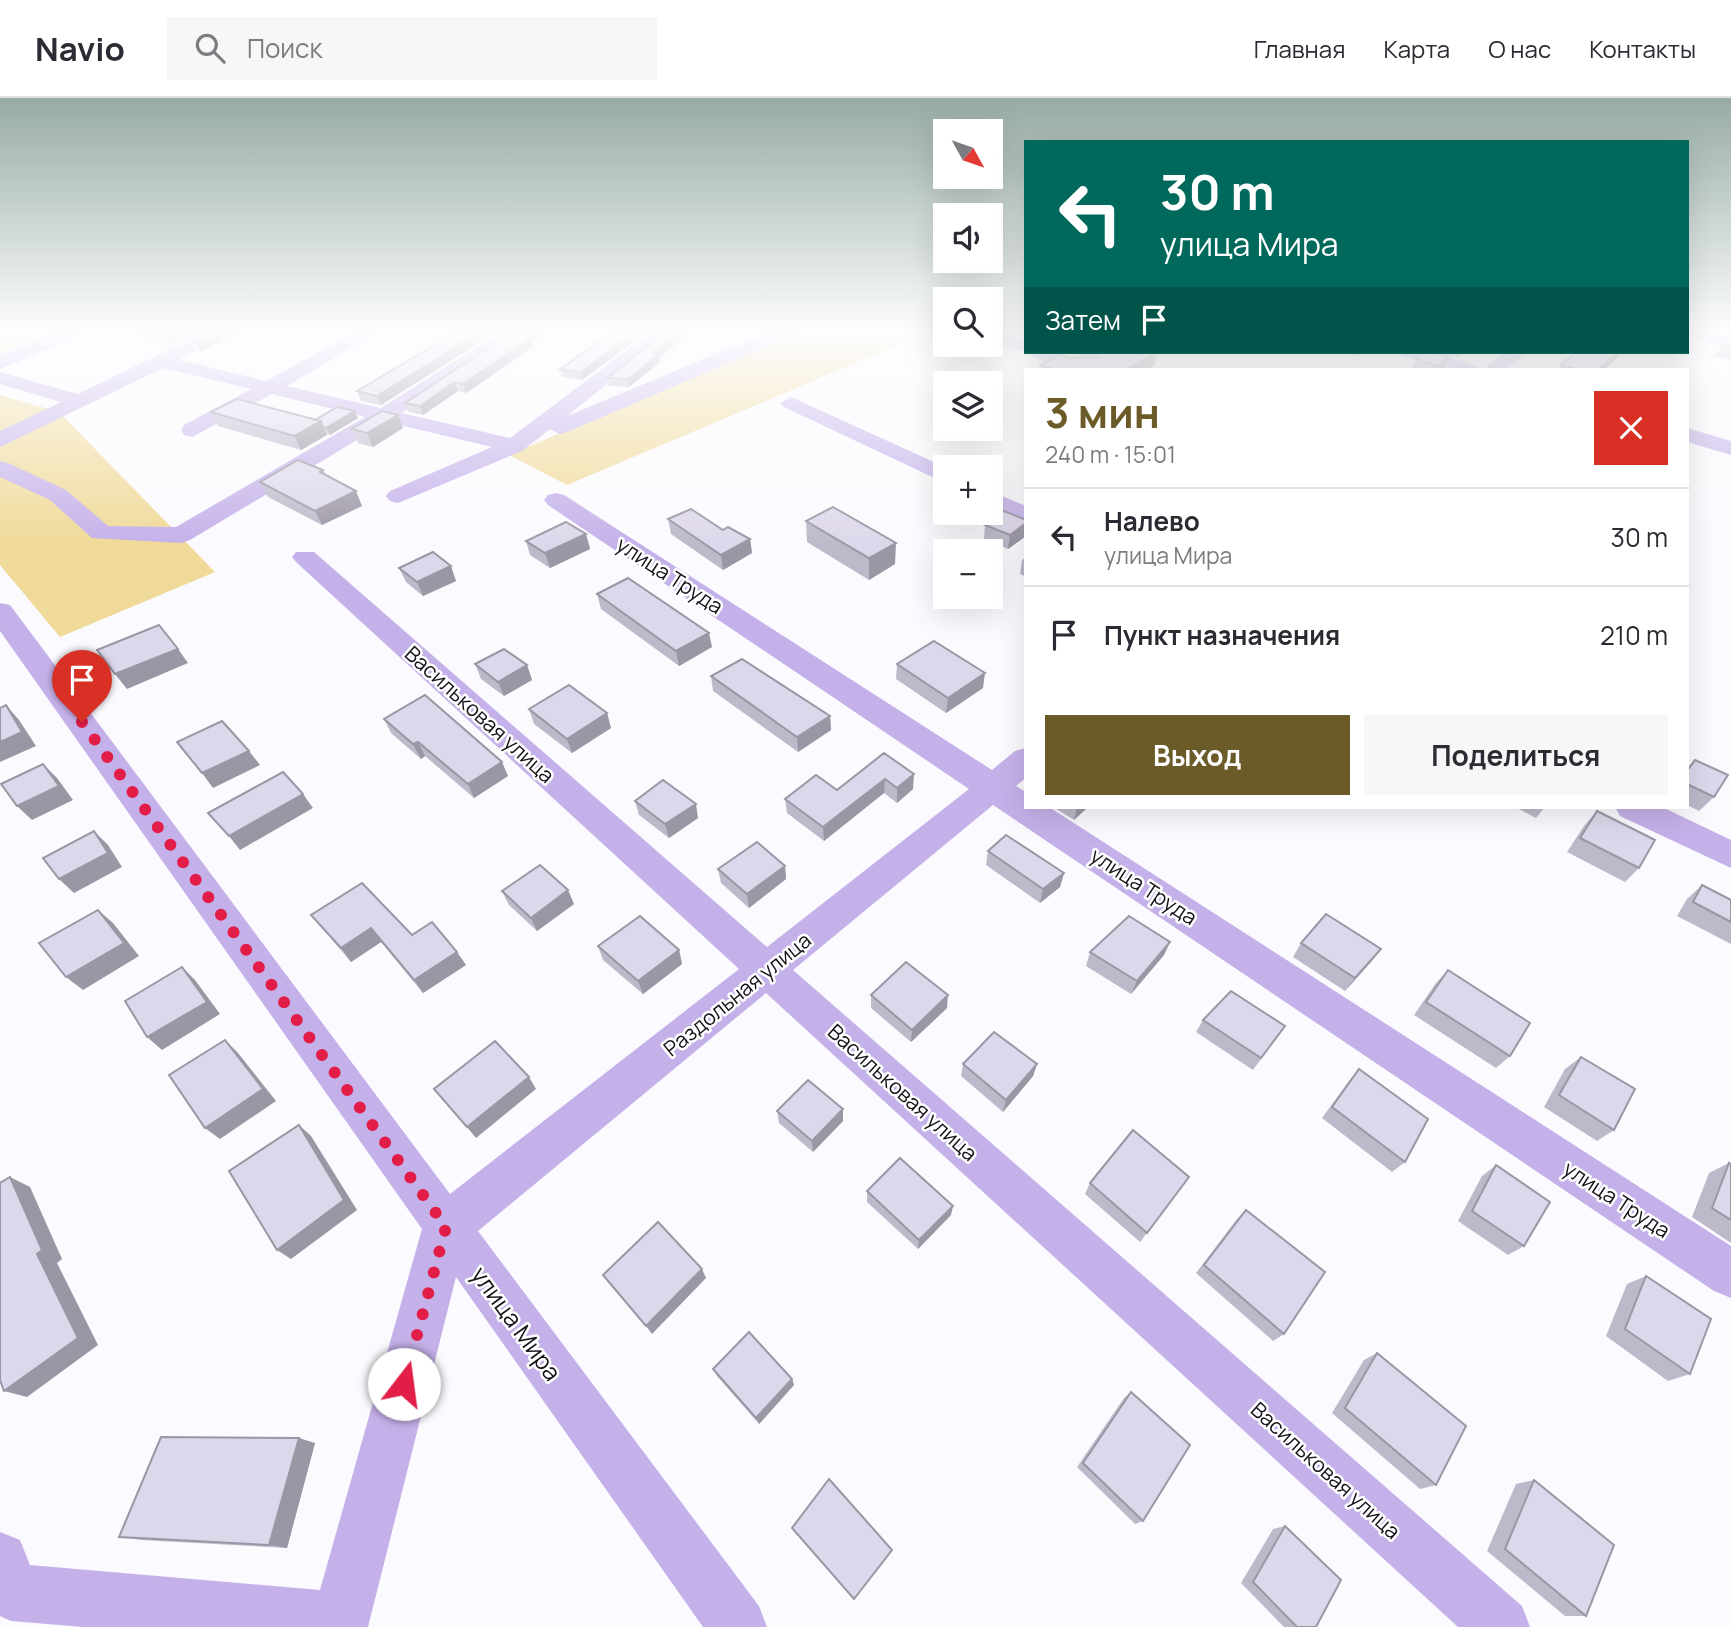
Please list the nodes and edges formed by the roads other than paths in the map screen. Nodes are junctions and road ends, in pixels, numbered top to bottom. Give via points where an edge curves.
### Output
1 (75, 403) edge
2 (239, 403) edge
3 (333, 403) edge
4 (402, 403) edge
5 (569, 403) edge
6 (615, 403) edge
7 (791, 403) dead end
8 (384, 415) junction
9 (192, 430) dead end
10 (1689, 436) edge
11 (0, 439) edge
12 (513, 446) junction
13 (1731, 448) edge
14 (0, 468) edge
15 (933, 470) edge
16 (398, 496) dead end
17 (556, 500) dead end
18 (1003, 504) edge
19 (1024, 514) edge
20 (305, 557) dead end
21 (2, 618) edge
22 (1024, 761) edge
23 (994, 787) junction
24 (1024, 807) edge
25 (1027, 809) edge
26 (1636, 809) edge
27 (1731, 855) edge
28 (766, 970) junction
29 (446, 1227) junction
30 (1731, 1274) edge
31 (0, 1560) edge
32 (340, 1624) edge
33 (738, 1627) edge
34 (1501, 1627) edge

1 - 11 street
2 - 9 street
3 - 8 street
4 - 8 street
5 - 12 street
6 - 12 street
7 - 15 street
8 - 12 street
8 - 14 street via 181,535 101,533 58,495
10 - 13 street
12 - 16 street
17 - 23 street, улица Труда
18 - 19 street
20 - 28 street, Васильковая улица
21 - 29 street, улица Мира
22 - 23 street, Раздольная улица
23 - 24 street, улица Труда
23 - 28 street, Раздольная улица
25 - 30 street, улица Труда
26 - 27 street
28 - 29 street, Раздольная улица
28 - 34 street, Васильковая улица
29 - 32 street
29 - 33 street, улица Мира
31 - 32 street via 11,1592

